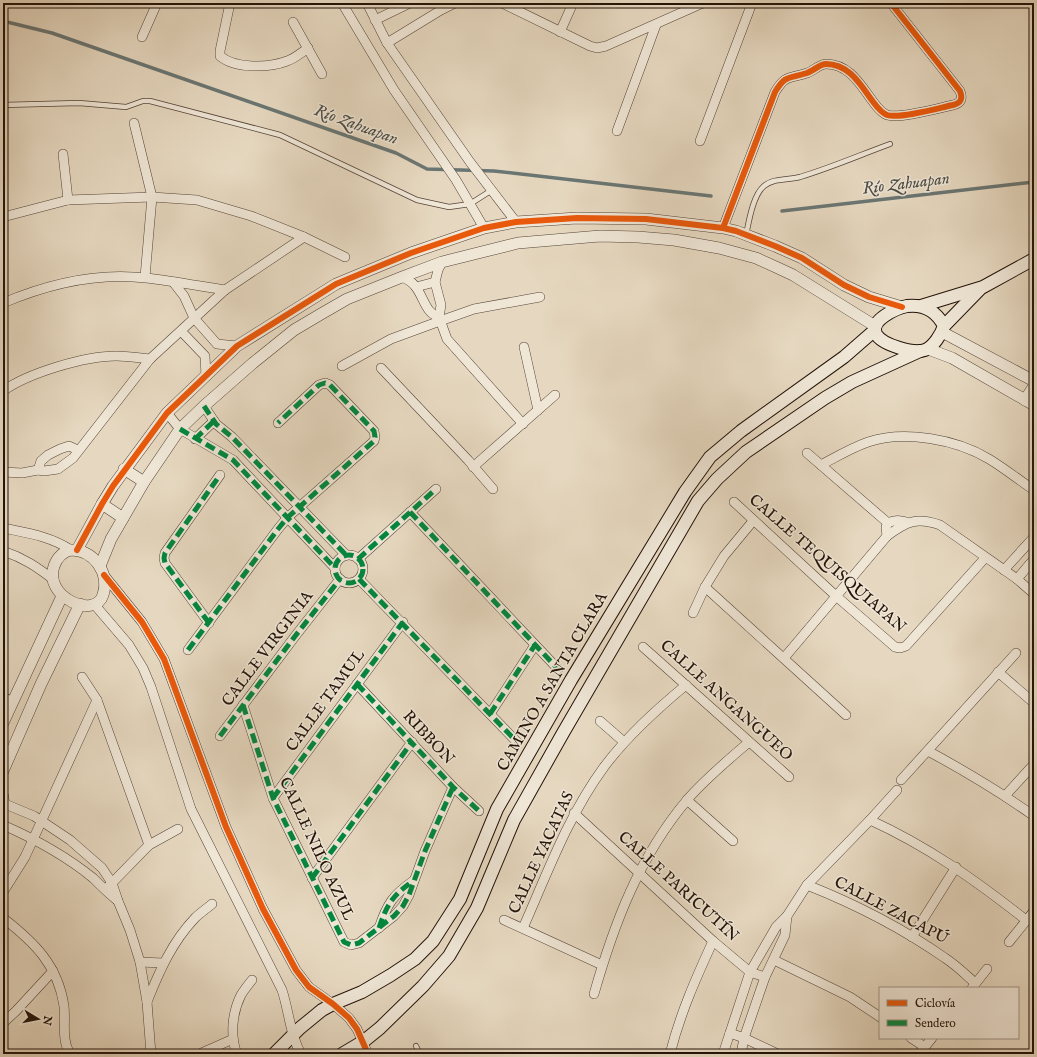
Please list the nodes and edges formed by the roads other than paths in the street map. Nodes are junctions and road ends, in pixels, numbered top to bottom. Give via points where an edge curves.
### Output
1 (157, 3) edge
2 (230, 3) edge
3 (342, 3) edge
4 (367, 3) edge
5 (410, 3) edge
6 (455, 3) edge
7 (502, 3) edge
8 (573, 3) edge
9 (703, 3) edge
10 (752, 3) edge
11 (439, 7) edge
12 (894, 7) dead end
13 (375, 20) junction
14 (294, 22) dead end
15 (656, 25) junction
16 (560, 32) junction
17 (142, 37) dead end
18 (387, 43) junction
19 (308, 48) junction
20 (322, 74) dead end
21 (3, 105) edge
22 (134, 123) dead end
23 (617, 131) dead end
24 (700, 141) dead end
25 (890, 144) dead end
26 (63, 154) dead end
27 (492, 190) junction
28 (152, 197) junction
29 (68, 200) junction
30 (470, 204) junction
31 (3, 217) edge
32 (516, 222) junction
33 (484, 228) junction
34 (723, 228) junction
35 (746, 235) junction
36 (304, 237) junction
37 (786, 251) junction
38 (345, 257) dead end
39 (1034, 259) edge
40 (442, 262) junction
41 (778, 268) junction
42 (818, 268) junction
43 (145, 277) junction
44 (402, 277) junction
45 (173, 282) junction
46 (434, 282) junction
47 (808, 285) junction
48 (416, 287) junction
49 (983, 287) junction
50 (225, 290) junction
51 (540, 297) dead end
52 (3, 303) edge
53 (921, 306) junction
54 (902, 307) junction
55 (194, 318) junction
56 (440, 319) junction
57 (875, 328) junction
58 (943, 329) junction
59 (181, 331) junction
60 (217, 344) junction
61 (237, 346) junction
62 (524, 347) dead end
63 (924, 350) junction
64 (204, 356) junction
65 (150, 359) junction
66 (342, 366) dead end
67 (380, 368) dead end
68 (206, 376) junction
69 (1034, 381) edge
70 (1034, 386) edge
71 (3, 391) edge
72 (555, 395) dead end
73 (1030, 402) edge
74 (204, 406) junction
75 (538, 410) junction
76 (167, 413) junction
77 (214, 421) junction
78 (278, 423) dead end
79 (523, 424) junction
80 (180, 429) junction
81 (195, 439) junction
82 (78, 450) junction
83 (245, 451) junction
84 (807, 453) dead end
85 (233, 460) junction
86 (821, 465) junction
87 (473, 467) junction
88 (124, 469) junction
89 (38, 470) junction
90 (3, 472) edge
91 (220, 475) dead end
92 (144, 482) junction
93 (436, 489) dead end
94 (493, 489) dead end
95 (1034, 490) edge
96 (734, 502) dead end
97 (102, 504) junction
98 (299, 507) junction
99 (410, 512) junction
100 (288, 517) junction
101 (123, 518) junction
102 (753, 520) junction
103 (888, 523) junction
104 (909, 523) junction
105 (3, 528) edge
106 (887, 536) junction
107 (1034, 537) edge
108 (74, 550) junction
109 (3, 551) edge
110 (346, 555) junction
111 (985, 558) junction
112 (358, 559) junction
113 (1034, 559) edge
114 (335, 568) junction
115 (102, 570) junction
116 (1004, 570) junction
117 (340, 579) junction
118 (359, 579) junction
119 (1017, 579) junction
120 (54, 580) junction
121 (705, 587) junction
122 (1034, 594) edge
123 (62, 596) junction
124 (836, 596) junction
125 (80, 604) junction
126 (94, 604) junction
127 (693, 613) dead end
128 (403, 622) junction
129 (209, 623) junction
130 (535, 645) junction
131 (643, 647) dead end
132 (188, 650) dead end
133 (1016, 653) dead end
134 (784, 658) junction
135 (558, 669) dead end
136 (998, 672) junction
137 (24, 677) junction
138 (82, 677) dead end
139 (41, 684) junction
140 (357, 684) junction
141 (686, 685) junction
142 (8, 697) edge
143 (96, 700) junction
144 (1034, 703) edge
145 (243, 705) junction
146 (490, 714) junction
147 (846, 715) dead end
148 (600, 721) dead end
149 (3, 723) edge
150 (220, 736) dead end
151 (412, 742) junction
152 (517, 742) dead end
153 (624, 742) junction
154 (749, 742) junction
155 (928, 751) junction
156 (1034, 764) edge
157 (3, 771) edge
158 (789, 777) dead end
159 (901, 780) dead end
160 (453, 787) junction
161 (897, 790) dead end
162 (3, 793) edge
163 (1005, 796) junction
164 (273, 798) junction
165 (687, 800) junction
166 (4, 806) edge
167 (479, 810) dead end
168 (574, 813) junction
169 (1034, 816) edge
170 (870, 820) junction
171 (42, 821) junction
172 (3, 825) edge
173 (178, 829) dead end
174 (33, 839) junction
175 (733, 841) dead end
176 (149, 845) junction
177 (956, 868) junction
178 (638, 873) junction
179 (312, 878) junction
180 (112, 883) junction
181 (807, 885) junction
182 (104, 890) junction
183 (3, 892) edge
184 (118, 901) junction
185 (212, 904) dead end
186 (1034, 911) edge
187 (787, 916) junction
188 (3, 918) edge
189 (504, 920) dead end
190 (1026, 920) junction
191 (523, 928) junction
192 (912, 937) junction
193 (713, 941) junction
194 (1009, 942) dead end
195 (774, 960) junction
196 (140, 962) junction
197 (163, 962) junction
198 (602, 965) junction
199 (987, 969) dead end
200 (53, 971) junction
201 (750, 972) junction
202 (765, 977) junction
203 (252, 980) dead end
204 (974, 986) edge
205 (594, 994) dead end
206 (147, 1002) junction
207 (333, 1004) junction
208 (879, 1016) edge
209 (3, 1023) edge
210 (730, 1033) junction
211 (294, 1035) junction
212 (744, 1038) junction
213 (233, 1039) junction
214 (912, 1039) edge
215 (931, 1039) edge
216 (364, 1041) junction
217 (416, 1046) dead end
218 (922, 1050) edge
219 (70, 1054) edge
220 (151, 1054) edge
221 (199, 1054) edge
222 (237, 1054) edge
223 (274, 1054) edge
224 (301, 1054) edge
225 (342, 1054) edge
226 (368, 1054) edge
227 (420, 1054) edge
228 (670, 1054) edge
229 (723, 1054) edge
230 (740, 1054) edge
231 (778, 1054) edge

1 - 17 street
2 - 19 street via 220,51 220,56 225,60 253,66 277,64 288,61
3 - 30 street via 394,90
4 - 13 street
5 - 13 street
6 - 11 street
7 - 16 street
8 - 16 street
9 - 15 street
10 - 24 street
11 - 18 street
12 - 34 street via 960,91 962,96 959,104 905,115 887,115 878,109 852,75 840,66 825,64 807,73 788,77 775,92
13 - 18 street
14 - 19 street
15 - 16 street via 597,48
15 - 23 street
18 - 27 street
19 - 20 street
21 - 30 lane via 79,104 126,107 150,101 280,135 417,200 449,207
22 - 28 street
25 - 35 lane via 799,177 764,186 757,194
26 - 29 street
27 - 30 lane
27 - 32 street
28 - 29 street
28 - 36 street via 197,200 251,216
28 - 43 street
29 - 31 street
30 - 33 street
32 - 33 street
32 - 34 street via 577,218 646,219
33 - 61 street via 411,253 336,284
34 - 35 street
35 - 37 street
36 - 38 street
36 - 50 street
37 - 41 street
37 - 42 street
39 - 49 main road
40 - 41 street via 518,243 600,236 674,240 720,248 756,258
40 - 44 street
40 - 46 street
41 - 47 street
42 - 47 street
42 - 54 street via 869,297
43 - 45 street
43 - 52 street via 108,277 65,282 28,292
44 - 48 street
44 - 74 street via 347,299 294,330
45 - 50 street
45 - 55 street via 184,296
46 - 48 street
46 - 56 street via 441,305
47 - 57 street
48 - 56 street via 429,312
49 - 53 main road
49 - 58 main road
50 - 55 street
51 - 56 street via 474,309
53 - 54 main road
53 - 58 main road via 940,319
54 - 57 main road via 883,317
55 - 59 street
55 - 60 street
56 - 66 street via 391,338
56 - 79 street via 447,339
57 - 63 main road via 877,335 888,343 900,348
57 - 207 main road, CAMINO A SANTA CLARA via 844,357 741,430 710,457 681,498 575,673 497,809 460,899 433,940 415,960 362,992
58 - 63 main road
58 - 69 street
59 - 64 street
59 - 65 street
60 - 61 street
60 - 64 street
61 - 68 street
62 - 75 street
63 - 73 street via 952,358
63 - 216 main road via 852,382 825,398 746,452 698,501 514,820 477,908 449,956 423,986
64 - 68 street
65 - 71 street via 116,356 90,358 49,369 12,384
65 - 82 street
67 - 87 street
68 - 76 street
70 - 73 street
72 - 75 street
74 - 77 street
74 - 80 street
75 - 79 street
76 - 80 street
76 - 88 street
77 - 81 street
77 - 83 street
78 - 98 street via 319,385 325,383 330,385 374,431 374,441
79 - 87 street
80 - 81 street
80 - 92 street
81 - 85 street
82 - 89 street via 73,458 58,469
82 - 89 street via 69,446 60,449 40,461
83 - 85 street
83 - 98 street
84 - 86 street
85 - 100 street
86 - 95 street via 847,450 869,442 892,437 934,439 952,442 989,459
86 - 103 street
87 - 94 street
88 - 92 street
88 - 97 street
89 - 90 street via 22,473
91 - 129 street via 164,558 165,563
92 - 101 street
93 - 99 street
96 - 102 street, CALLE TEQUISQUIAPAN
97 - 101 street
97 - 108 street
98 - 100 street
98 - 110 street
99 - 112 street
99 - 130 street
100 - 114 street
100 - 129 street
101 - 115 street via 111,539
102 - 121 street via 724,556
102 - 124 street, CALLE TEQUISQUIAPAN
103 - 104 street via 901,520
103 - 106 street
104 - 106 street
104 - 111 street via 919,520 940,526
105 - 108 street via 49,539
106 - 124 street
107 - 116 street
108 - 115 street via 88,554
108 - 120 street via 65,552 56,560 52,571
109 - 120 street via 31,563
110 - 112 street
110 - 114 street via 338,560
111 - 116 street
111 - 124 street, CALLE TEQUISQUIAPAN via 906,646 900,648 895,647
112 - 118 street via 363,570
113 - 119 street
114 - 117 street via 336,576
115 - 126 street via 105,590 102,598
115 - 207 street via 142,622 164,659 226,826 267,916 302,980
116 - 119 street
117 - 118 street via 352,583
117 - 145 street, CALLE VIRGINIA
118 - 128 street
119 - 122 street
120 - 123 street
121 - 127 street
121 - 134 street
123 - 125 street
123 - 137 street
124 - 134 street
125 - 126 street
125 - 139 street
126 - 211 street via 129,645 143,668 191,810 282,990
128 - 140 street, CALLE TAMUL
128 - 146 street
129 - 132 street
130 - 135 street
130 - 146 street
131 - 141 street, CALLE ANGANGUEO
133 - 136 street
134 - 147 street
136 - 144 street
136 - 155 street
137 - 139 street
137 - 142 street
138 - 143 street
139 - 157 street
140 - 151 street, RIBBON
140 - 164 street, CALLE TAMUL
141 - 153 street, CALLE YACATAS
141 - 154 street, CALLE ANGANGUEO
142 - 149 street
143 - 171 street
143 - 176 street
145 - 150 street, CALLE VIRGINIA
145 - 164 street, CALLE NILO AZUL
146 - 152 street
148 - 153 street
151 - 160 street, RIBBON
151 - 179 street
153 - 168 street, CALLE YACATAS
154 - 158 street, CALLE ANGANGUEO
154 - 165 street
155 - 159 street
155 - 163 street
156 - 163 street
160 - 167 street, RIBBON
160 - 179 street, CALLE NILO AZUL via 403,906 359,943 351,945 344,942
161 - 170 street
162 - 166 street
163 - 169 street
164 - 179 street, CALLE NILO AZUL
165 - 175 street
165 - 178 street
166 - 171 street
168 - 178 street, CALLE PARICUTÍN
168 - 191 street, CALLE YACATAS
170 - 177 street via 933,852
170 - 181 street
171 - 174 street
171 - 180 street via 70,840 102,868
172 - 174 street
173 - 176 street
174 - 182 street via 60,854
174 - 183 street
176 - 180 street
177 - 190 street
177 - 192 street
178 - 193 street, CALLE PARICUTÍN
178 - 198 street via 616,922
180 - 182 street
180 - 184 street
181 - 187 street
181 - 192 street, CALLE ZACAPÚ via 859,908
182 - 184 street
184 - 196 street
185 - 197 street via 195,918
186 - 190 street
187 - 195 street via 785,935
187 - 201 street via 776,927
188 - 200 street via 34,945
189 - 191 street
190 - 194 street
191 - 198 street
192 - 204 street, CALLE ZACAPÚ via 946,958
193 - 201 street, CALLE PARICUTÍN
193 - 228 street via 693,984
195 - 202 street
195 - 208 street via 850,997
196 - 197 street
196 - 206 street
197 - 206 street
198 - 205 street
199 - 204 street
200 - 209 street
200 - 219 street via 64,1006 64,1041
201 - 202 street, CALLE PARICUTÍN
201 - 210 street
202 - 212 street
203 - 213 street via 241,996 233,1026
206 - 220 street
207 - 211 main road, CAMINO A SANTA CLARA
207 - 216 street via 349,1018
210 - 212 street
210 - 229 street
211 - 223 main road, CAMINO A SANTA CLARA
211 - 224 street
212 - 230 street
212 - 231 street
213 - 221 street
213 - 222 street
214 - 218 street
215 - 218 street
216 - 225 main road
216 - 226 street
217 - 227 lane

